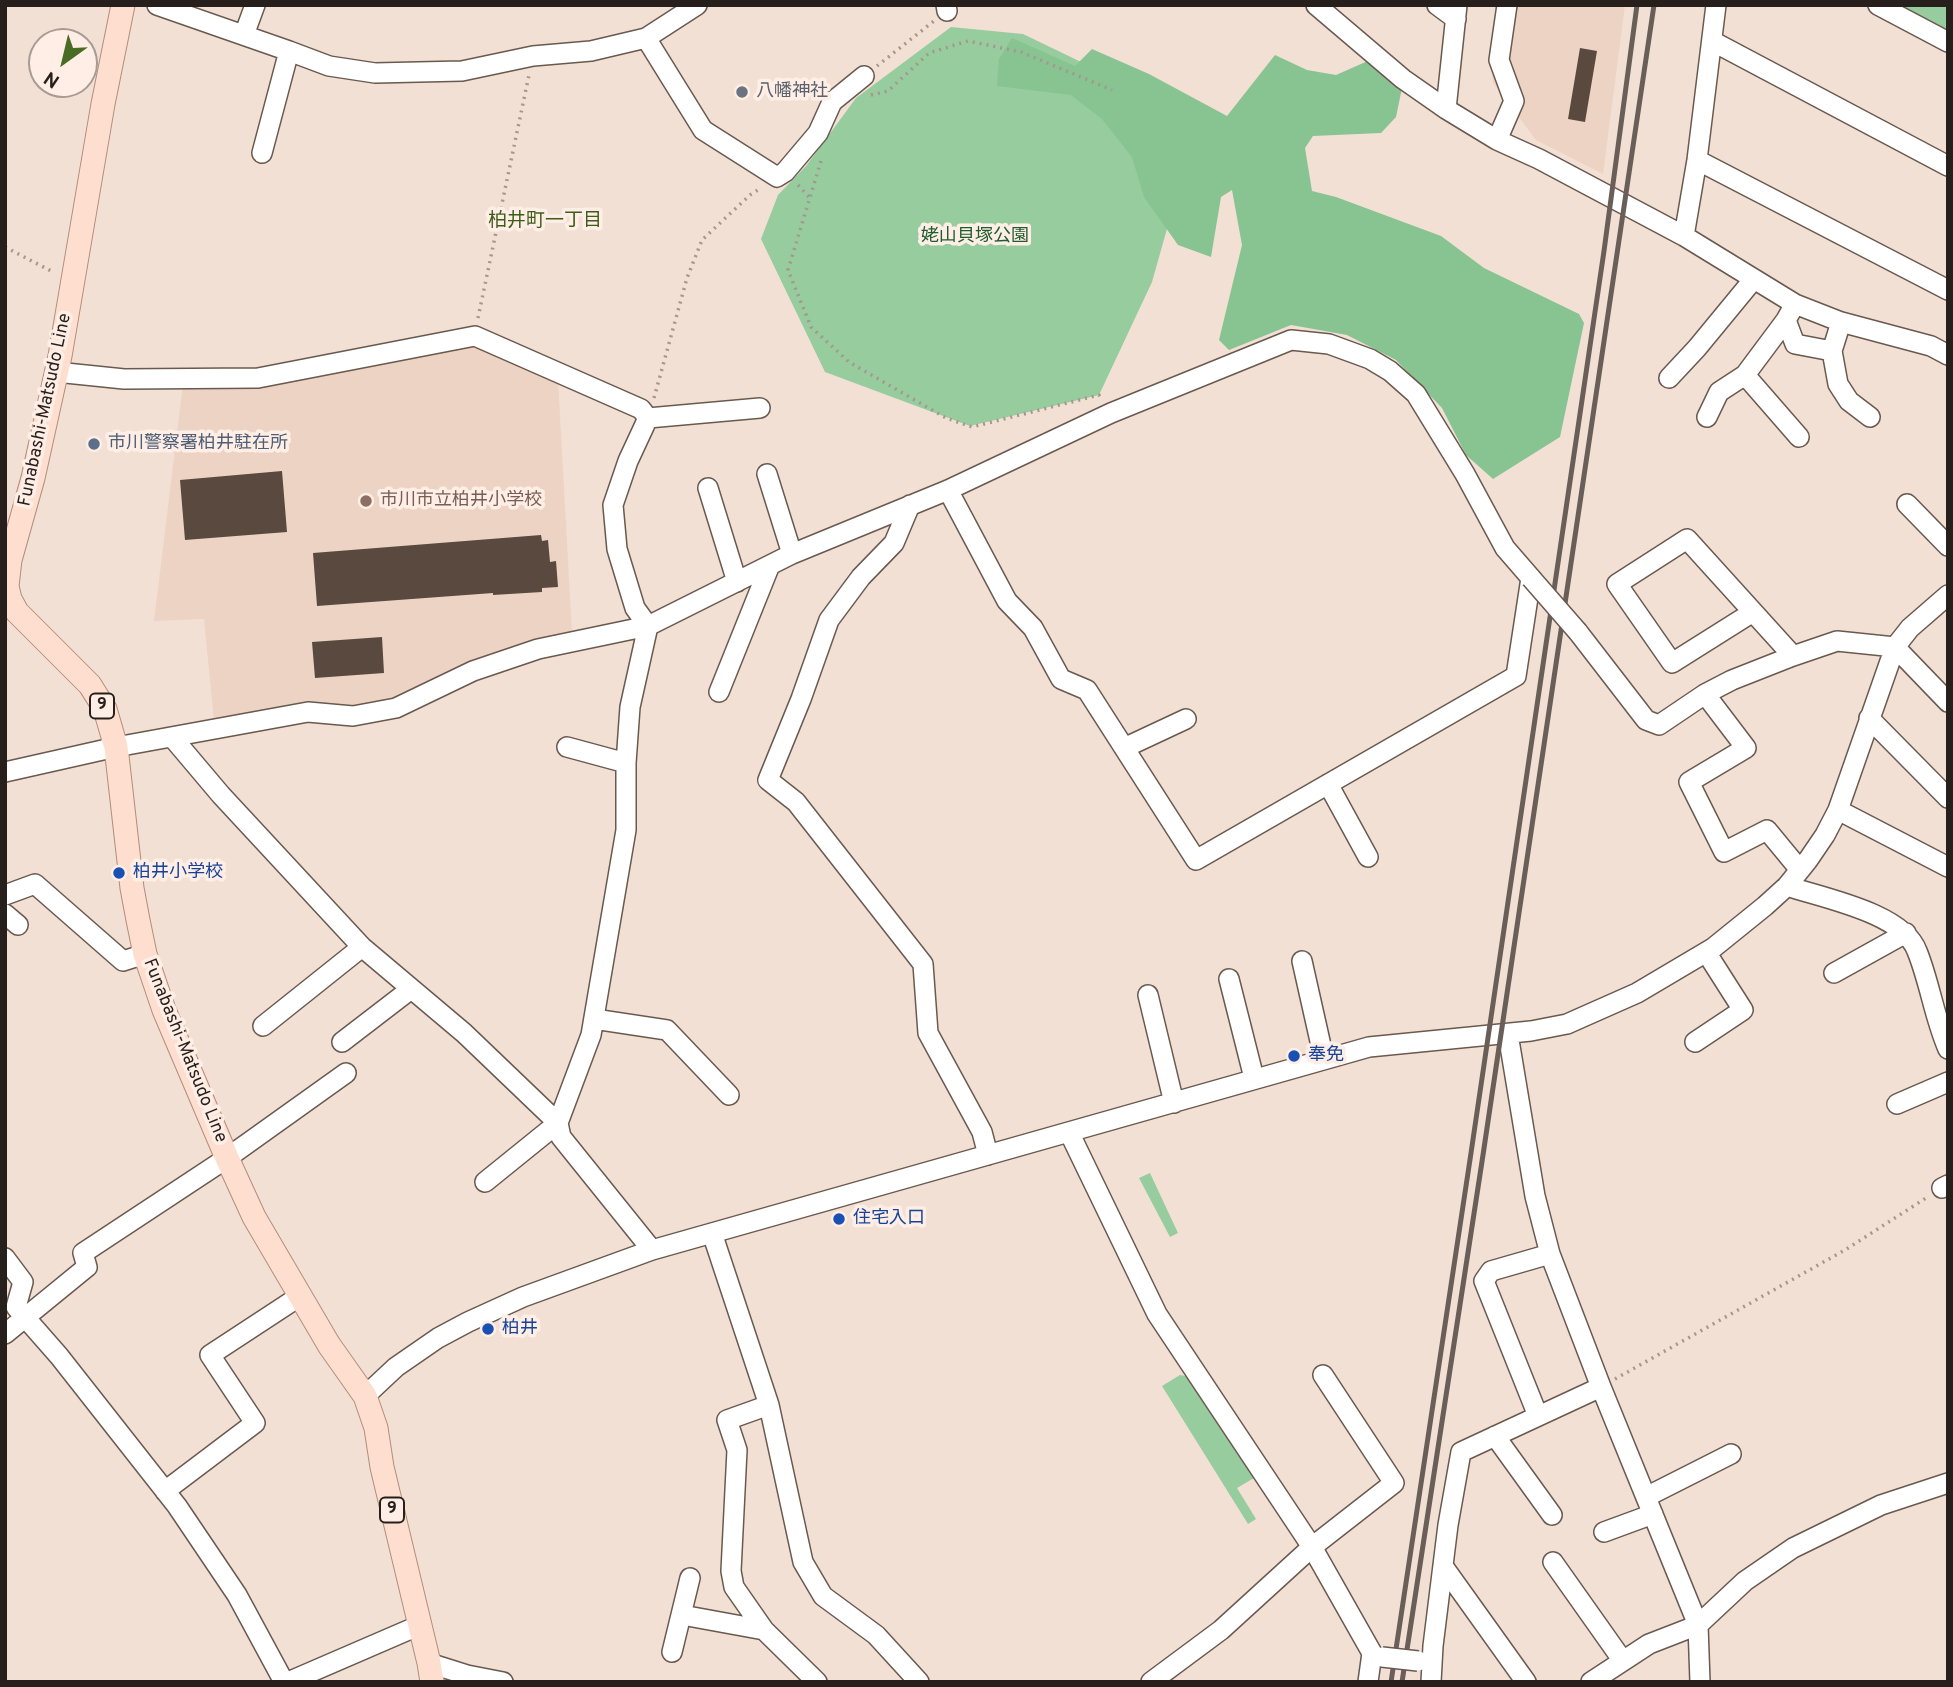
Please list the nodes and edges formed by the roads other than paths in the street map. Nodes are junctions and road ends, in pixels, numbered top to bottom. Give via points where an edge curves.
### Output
1 (123, 5) edge
2 (157, 5) edge
3 (255, 5) edge
4 (697, 5) edge
5 (1317, 5) edge
6 (1437, 5) edge
7 (1507, 5) edge
8 (1716, 5) edge
9 (1878, 5) edge
10 (180, 9) edge
11 (1457, 12) edge
12 (244, 35) junction
13 (646, 38) junction
14 (1712, 41) junction
15 (1948, 42) edge
16 (289, 51) junction
17 (865, 86) road end
18 (1446, 109) junction
19 (1497, 140) junction
20 (262, 153) dead end
21 (1697, 160) junction
22 (1948, 166) edge
23 (1684, 236) junction
24 (1753, 280) junction
25 (1948, 290) edge
26 (1791, 312) junction
27 (1841, 322) junction
28 (1832, 351) junction
29 (1948, 355) edge
30 (57, 372) junction
31 (1745, 374) junction
32 (1669, 377) dead end
33 (760, 408) dead end
34 (1707, 417) dead end
35 (1870, 417) dead end
36 (648, 418) junction
37 (1799, 437) dead end
38 (767, 474) dead end
39 (708, 488) dead end
40 (948, 490) junction
41 (1908, 504) dead end
42 (910, 505) junction
43 (1948, 546) edge
44 (792, 554) junction
45 (8, 563) edge
46 (770, 565) junction
47 (1531, 578) junction
48 (737, 582) junction
49 (1948, 595) edge
50 (1753, 612) junction
51 (648, 626) junction
52 (1895, 647) junction
53 (1793, 656) junction
54 (719, 692) dead end
55 (1705, 694) junction
56 (1948, 702) edge
57 (1869, 718) junction
58 (1186, 719) dead end
59 (172, 737) junction
60 (116, 747) junction
61 (567, 747) dead end
62 (1124, 748) junction
63 (626, 763) junction
64 (5, 772) edge
65 (1328, 784) junction
66 (1948, 798) edge
67 (1838, 810) junction
68 (1368, 857) dead end
69 (1948, 867) edge
70 (1800, 870) junction
71 (1787, 886) junction
72 (5, 895) edge
73 (1906, 933) junction
74 (362, 947) junction
75 (1706, 952) junction
76 (145, 954) junction
77 (1302, 961) dead end
78 (1834, 973) dead end
79 (1229, 979) dead end
80 (411, 989) junction
81 (1148, 995) dead end
82 (594, 1019) junction
83 (263, 1027) dead end
84 (1508, 1034) junction
85 (342, 1042) dead end
86 (1695, 1042) dead end
87 (1948, 1049) edge
88 (1324, 1059) junction
89 (346, 1073) dead end
90 (1254, 1078) junction
91 (1948, 1082) edge
92 (729, 1096) dead end
93 (1174, 1103) junction
94 (1897, 1104) dead end
95 (558, 1123) junction
96 (1069, 1132) junction
97 (988, 1155) junction
98 (227, 1158) junction
99 (485, 1182) dead end
100 (712, 1233) junction
101 (652, 1250) junction
102 (1550, 1254) junction
103 (5, 1258) edge
104 (300, 1296) junction
105 (25, 1319) junction
106 (5, 1334) edge
107 (1323, 1375) dead end
108 (1601, 1387) junction
109 (365, 1396) junction
110 (769, 1405) junction
111 (1538, 1416) junction
112 (1495, 1436) junction
113 (1731, 1454) dead end
114 (1948, 1483) edge
115 (165, 1491) junction
116 (1649, 1506) junction
117 (1552, 1516) dead end
118 (1604, 1532) dead end
119 (1312, 1547) junction
120 (1553, 1562) dead end
121 (1443, 1566) junction
122 (690, 1578) dead end
123 (682, 1615) junction
124 (419, 1625) junction
125 (1698, 1625) junction
126 (764, 1630) junction
127 (672, 1651) dead end
128 (1377, 1655) junction
129 (1623, 1661) junction
130 (1427, 1668) edge
131 (430, 1673) edge
132 (286, 1682) edge
133 (503, 1682) edge
134 (817, 1682) edge
135 (919, 1682) edge
136 (1151, 1682) edge
137 (1368, 1682) edge
138 (1526, 1682) edge
139 (1591, 1682) edge
140 (1700, 1682) edge

1 - 30 main road, Funabashi-Matsudo Line / 9
2 - 10 street
3 - 12 street
4 - 13 street
5 - 18 street via 1403,79
6 - 11 street
7 - 19 street via 1499,60 1514,101
8 - 14 street
9 - 15 street
10 - 12 street
11 - 18 street
12 - 16 street
13 - 16 street via 462,71 375,73 329,66
13 - 17 street via 703,130 777,177 818,133 832,102
14 - 21 street
14 - 22 street
16 - 20 street
18 - 19 street
19 - 23 street
21 - 23 street
21 - 25 street
23 - 24 street
24 - 26 street
24 - 32 street
26 - 27 street
26 - 28 street via 1796,344
26 - 31 street
27 - 28 street
27 - 29 street via 1931,346
28 - 35 street via 1838,384 1849,401
30 - 36 street via 124,379 258,377 475,336 641,409
30 - 45 main road, Funabashi-Matsudo Line / 9
31 - 34 street via 1719,392
31 - 37 street
33 - 36 street
36 - 51 street via 613,505 617,549 635,608
38 - 44 street
39 - 48 street
40 - 42 street
40 - 47 street via 1111,413 1291,340 1329,344 1370,359 1416,394 1505,548
40 - 62 street via 1007,601 1032,628 1061,679 1087,690
41 - 43 street
42 - 44 street
42 - 97 street via 894,543 829,620 768,780 796,802 923,964 928,1032 982,1132
44 - 46 street
45 - 60 main road, Funabashi-Matsudo Line / 9 via 7,586 17,612 90,685 105,709
46 - 48 street
46 - 54 street
47 - 55 street, bridge via 1646,720 1659,725
47 - 65 street via 1516,676
48 - 51 street
49 - 52 street
50 - 50 street via 1687,539 1617,584 1672,663
50 - 53 street
51 - 59 street via 538,649 472,671 396,708 353,716 309,712
51 - 63 street via 630,707
52 - 53 street via 1837,642
52 - 56 street
52 - 57 street
53 - 55 street
55 - 70 street via 1746,747 1689,782 1724,852 1767,830
57 - 66 street
57 - 67 street
58 - 62 street
59 - 60 street
59 - 74 street
60 - 64 street
60 - 76 main road, Funabashi-Matsudo Line / 9 via 132,888
61 - 63 street
62 - 65 street via 1196,860
63 - 82 street via 626,830
65 - 68 street
67 - 69 street
67 - 70 street
70 - 71 street
71 - 73 street via 1879,916
71 - 75 street
72 - 76 street via 35,884 123,961
73 - 78 street
73 - 87 street via 1917,949
74 - 80 street
74 - 83 street
75 - 84 street via 1637,993 1567,1024
75 - 86 street via 1743,1010
76 - 98 main road, Funabashi-Matsudo Line / 9
77 - 88 street
79 - 90 street
80 - 85 street
80 - 95 street
81 - 93 street
82 - 92 street via 667,1030
82 - 95 street
84 - 88 street via 1369,1047
84 - 102 street via 1535,1196
88 - 90 street
89 - 98 street
90 - 93 street
91 - 94 street
93 - 96 street
95 - 99 street
95 - 101 street via 561,1137
96 - 97 street
96 - 119 street via 1157,1314
97 - 100 street
98 - 104 main road, Funabashi-Matsudo Line / 9 via 254,1217
98 - 105 street via 83,1253 87,1267
100 - 101 street
100 - 110 street
101 - 109 street via 468,1322 396,1367
102 - 108 street
102 - 111 street via 1491,1271 1484,1281
103 - 105 street via 23,1282 16,1307
104 - 109 main road, Funabashi-Matsudo Line / 9
104 - 115 street via 211,1355 255,1423
105 - 106 street
105 - 115 street
107 - 119 street via 1394,1483
108 - 111 street
108 - 116 street
109 - 124 main road, Funabashi-Matsudo Line / 9
110 - 126 street via 727,1420 737,1450 731,1571 734,1587
110 - 135 street via 803,1562 823,1596 877,1635
111 - 112 street
112 - 117 street
112 - 121 street via 1461,1452
113 - 116 street
114 - 125 street via 1881,1505 1793,1548 1745,1581
115 - 132 street via 237,1595
116 - 118 street
116 - 125 street
119 - 128 street
119 - 136 street via 1221,1630
120 - 129 street
121 - 130 street
121 - 138 street
122 - 123 street
123 - 126 street
123 - 127 street
124 - 131 main road, Funabashi-Matsudo Line / 9
124 - 132 street
125 - 129 street via 1648,1644
125 - 140 street
126 - 134 street
128 - 130 street, bridge
128 - 137 street
129 - 139 street
131 - 133 street

